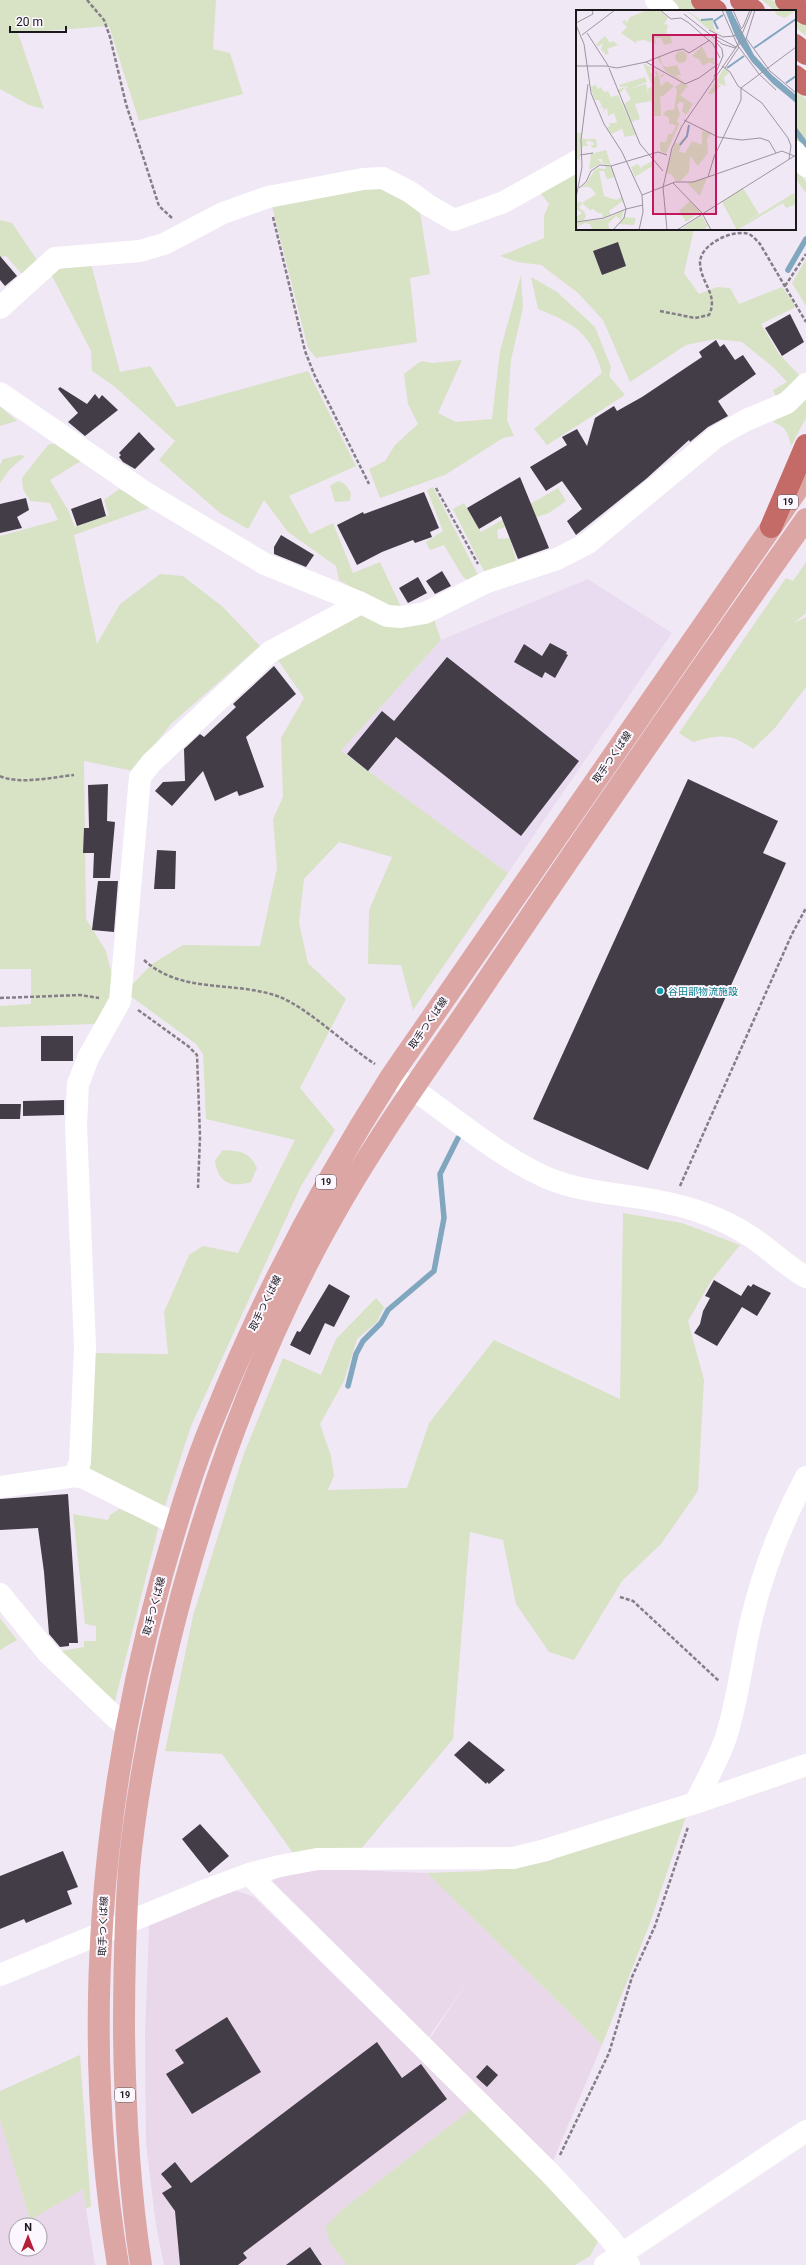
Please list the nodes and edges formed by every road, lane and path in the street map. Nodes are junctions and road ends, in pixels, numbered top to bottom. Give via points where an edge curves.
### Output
1 (87, 0) edge
2 (656, 0) edge
3 (702, 0) edge
4 (741, 0) edge
5 (786, 0) edge
6 (667, 10) edge
7 (715, 10) edge
8 (753, 10) edge
9 (806, 14) edge
10 (796, 46) edge
11 (806, 54) edge
12 (796, 77) edge
13 (806, 85) edge
14 (796, 153) edge
15 (576, 162) edge
16 (806, 166) edge
17 (268, 197) junction
18 (185, 233) junction
19 (806, 254) edge
20 (785, 286) junction
21 (0, 308) edge
22 (660, 311) dead end
23 (806, 322) edge
24 (806, 384) edge
25 (0, 392) edge
26 (806, 445) edge
27 (806, 477) edge
28 (369, 484) dead end
29 (436, 488) dead end
30 (806, 519) edge
31 (771, 527) junction
32 (487, 582) junction
33 (361, 603) junction
34 (74, 775) dead end
35 (0, 776) edge
36 (806, 908) edge
37 (126, 943) junction
38 (0, 998) edge
39 (119, 1004) junction
40 (392, 1075) junction
41 (414, 1089) junction
42 (198, 1188) dead end
43 (672, 1204) junction
44 (806, 1277) edge
45 (75, 1476) junction
46 (806, 1478) edge
47 (0, 1487) edge
48 (176, 1524) junction
49 (0, 1594) edge
50 (620, 1597) dead end
51 (737, 1691) junction
52 (126, 1725) junction
53 (806, 1765) edge
54 (695, 1803) junction
55 (249, 1874) junction
56 (126, 1925) junction
57 (102, 1934) junction
58 (0, 1975) edge
59 (806, 2131) edge
60 (551, 2174) junction
61 (619, 2261) edge
62 (118, 2265) edge
63 (141, 2265) edge

1 - 18 path via 104,20 110,37 126,104 159,206
2 - 6 street
3 - 7 highway
4 - 8 highway
5 - 9 highway
10 - 11 highway
12 - 13 highway
14 - 16 street
15 - 17 street via 504,202 454,220 383,178 363,179
17 - 18 street via 223,213
17 - 28 path via 305,351
18 - 21 street via 164,244 140,251 55,258
19 - 20 path
20 - 22 path via 760,244 750,235 735,233 714,242 701,257 704,281 712,297 713,306 708,315 695,318
20 - 23 path
24 - 32 street via 787,403 746,420 716,437 588,543 557,559
25 - 33 street via 146,493 266,564
26 - 31 highway
27 - 31 main road, 取手つくば線 / 19
29 - 32 path
30 - 41 main road, 19 via 620,784
31 - 40 main road, 取手つくば線 / 19
32 - 33 street via 425,613 402,617 387,616
33 - 37 street via 270,652 152,762 140,777 131,858
34 - 35 path via 26,779 6,779
36 - 43 path via 792,934
37 - 39 street
37 - 40 path via 154,969 178,980 218,987 242,987 281,998
38 - 39 path via 80,995 102,998
39 - 42 path via 131,1005 197,1055 200,1136
39 - 45 street via 88,1058 78,1084 76,1125 85,1347 80,1462
40 - 41 street
40 - 48 main road, 取手つくば線 / 19 via 349,1142 308,1214 258,1314 212,1422
41 - 43 street via 475,1135 513,1160 547,1177 594,1192
41 - 56 main road, 19 via 328,1224 280,1322 233,1434 197,1539 149,1730 135,1820
43 - 44 street via 700,1212 745,1233
45 - 47 street
45 - 48 street via 84,1478
46 - 51 street via 790,1507 763,1578
48 - 52 main road, 取手つくば線 / 19 via 147,1631
49 - 52 street via 48,1653
50 - 51 path via 633,1601 723,1685
51 - 54 street via 724,1740
52 - 57 main road, 取手つくば線 / 19 via 105,1877
53 - 54 street
54 - 55 street via 542,1852 513,1858 317,1859
54 - 60 path via 655,1926 632,1977 609,2053
55 - 56 street
55 - 60 street
56 - 57 street
56 - 63 main road, 19 via 125,2095 133,2212
57 - 58 street
57 - 62 main road, 取手つくば線 / 19 via 99,2032 101,2088 107,2188
59 - 61 street
60 - 61 street

